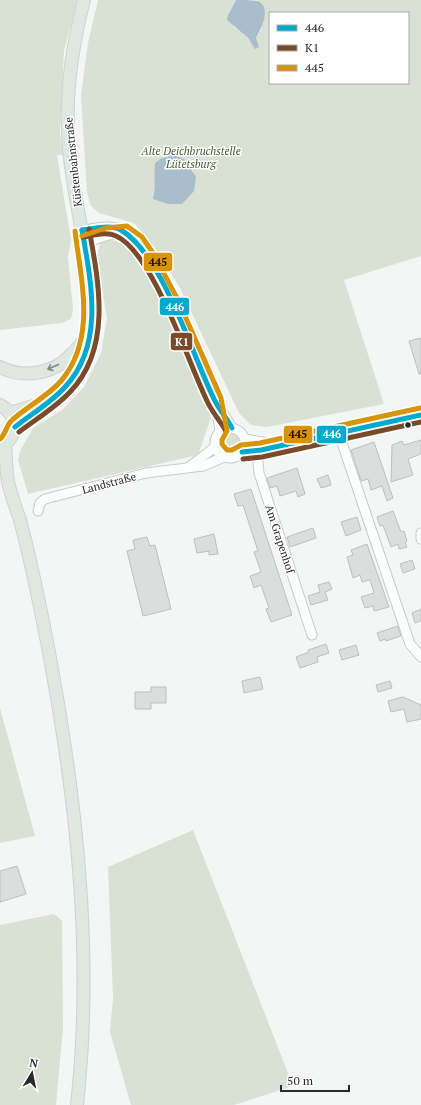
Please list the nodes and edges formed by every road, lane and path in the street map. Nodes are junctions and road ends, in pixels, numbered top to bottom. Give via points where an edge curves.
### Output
1 (84, 0) edge
2 (82, 230) junction
3 (126, 233) junction
4 (84, 243) junction
5 (91, 331) junction
6 (0, 367) edge
7 (215, 401) junction
8 (44, 403) junction
9 (0, 406) edge
10 (10, 413) junction
11 (421, 415) edge
12 (15, 426) junction
13 (232, 428) junction
14 (220, 431) junction
15 (339, 434) junction
16 (245, 439) junction
17 (262, 446) junction
18 (2, 447) edge
19 (215, 447) junction
20 (242, 452) junction
21 (224, 457) junction
22 (188, 467) junction
23 (0, 468) edge
24 (8, 482) junction
25 (38, 511) dead end
26 (421, 533) edge
27 (421, 540) edge
28 (312, 635) dead end
29 (421, 657) edge
30 (77, 1105) edge

1 - 2 main road, Küstenbahnstraße via 73,39 68,85 68,130
2 - 3 street via 110,228
2 - 4 main road
3 - 4 street via 108,235
3 - 7 street via 137,242 147,256 172,303
4 - 5 main road via 91,295
5 -> 6 main road via 72,354 59,365 45,371 31,374 14,373
5 - 8 main road via 83,359 74,375 66,386
7 - 13 street
7 - 14 street
8 - 10 main road
8 - 12 main road
9 - 10 main road
10 - 12 main road
11 - 15 street
12 - 18 main road via 10,440
13 - 14 street
13 - 16 street via 240,432
14 - 19 street via 215,438
15 - 17 street via 282,445
15 - 29 street via 410,644
16 - 17 street
16 - 20 street
17 - 20 street
17 - 28 street, Am Grapenhof via 258,462 259,473
18 - 24 main road
19 - 21 street
19 - 22 street, Landstraße
20 - 21 street via 234,457
21 - 22 street, Landstraße via 203,466
22 - 25 street, Landstraße via 146,473 45,499 40,503
23 - 24 main road
24 - 30 main road via 20,521 47,640 68,768 84,944 84,1006
26 - 27 street

